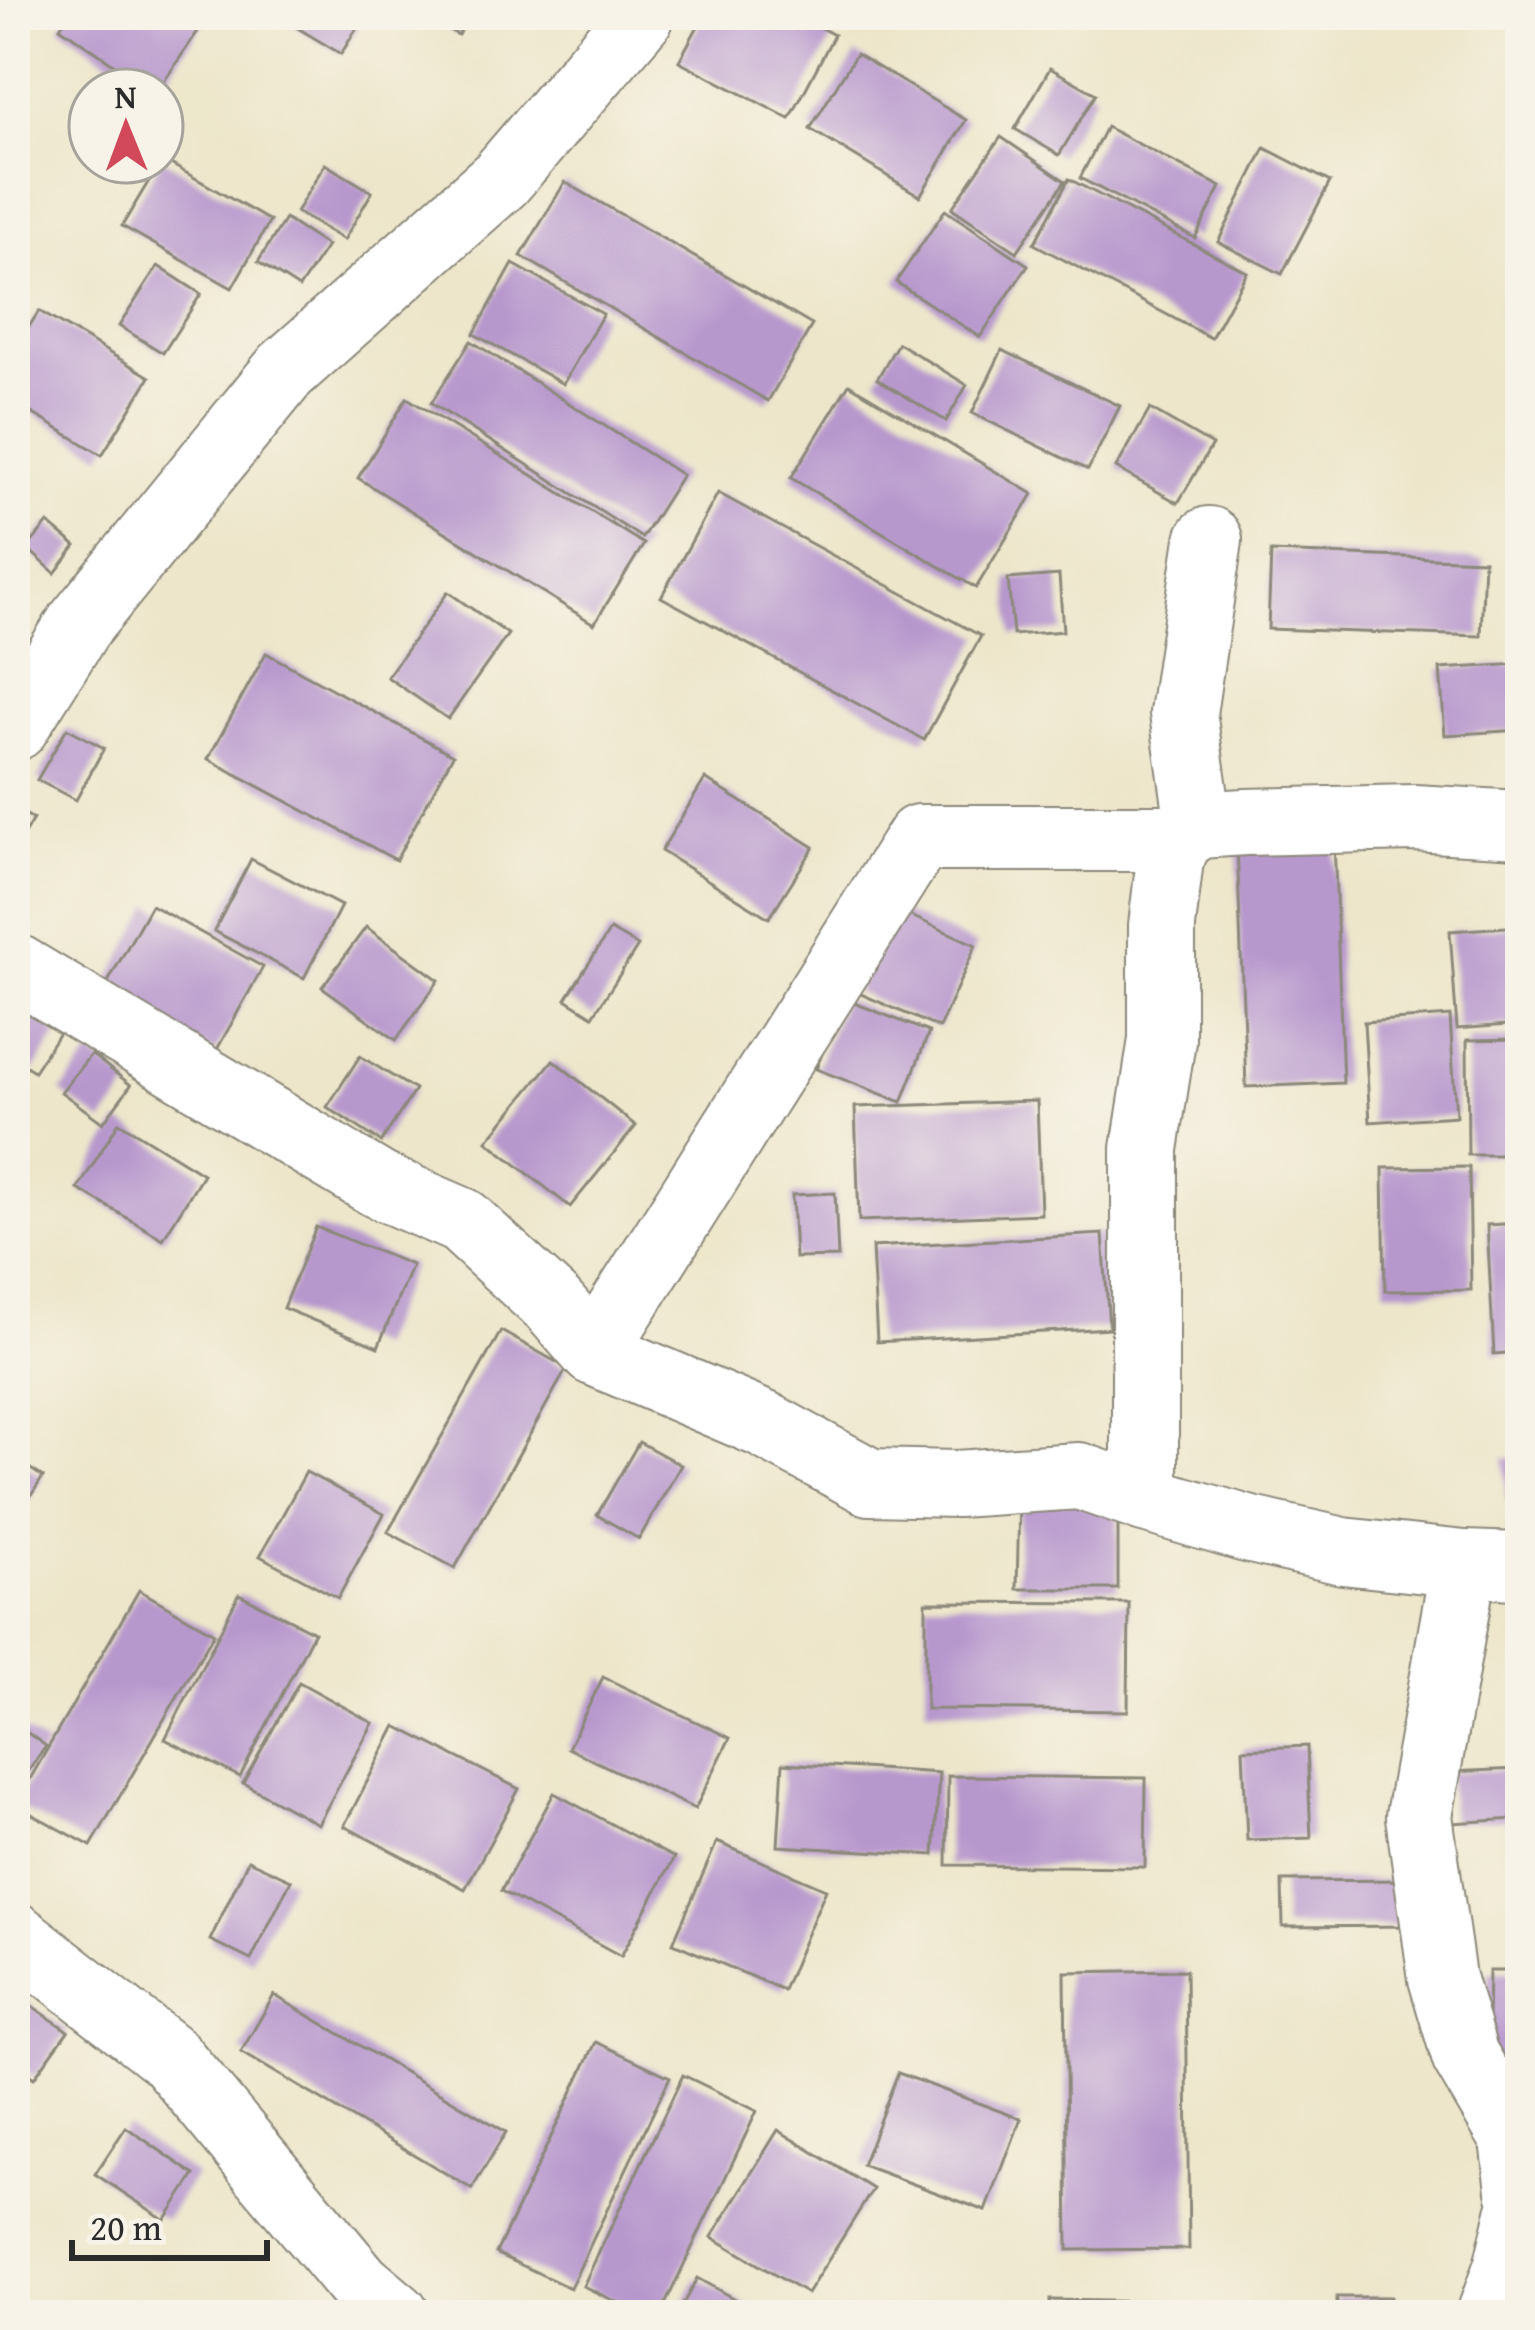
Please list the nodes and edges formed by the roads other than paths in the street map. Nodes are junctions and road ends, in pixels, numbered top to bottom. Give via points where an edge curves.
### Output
1 (641, 15) edge
2 (1209, 539) dead end
3 (15, 728) edge
4 (1520, 824) edge
5 (1190, 831) junction
6 (15, 967) edge
7 (594, 1352) junction
8 (1145, 1499) junction
9 (1492, 1564) edge
10 (15, 1936) edge
11 (1520, 2190) edge
12 (1520, 2214) edge
13 (396, 2315) edge
14 (1490, 2315) edge

1 - 3 street via 501,179 286,370 79,625
2 - 5 street via 1183,712
4 - 5 street via 1414,818
5 - 7 street via 919,838
5 - 8 street via 1169,860 1162,1040 1145,1149
6 - 7 street via 379,1185 462,1221
7 - 8 street via 763,1424 870,1482 1079,1475
8 - 9 street via 1343,1551
9 - 11 street via 1419,1816 1442,1978 1465,2056 1514,2139
10 - 13 street via 170,2057 359,2284
12 - 14 street

